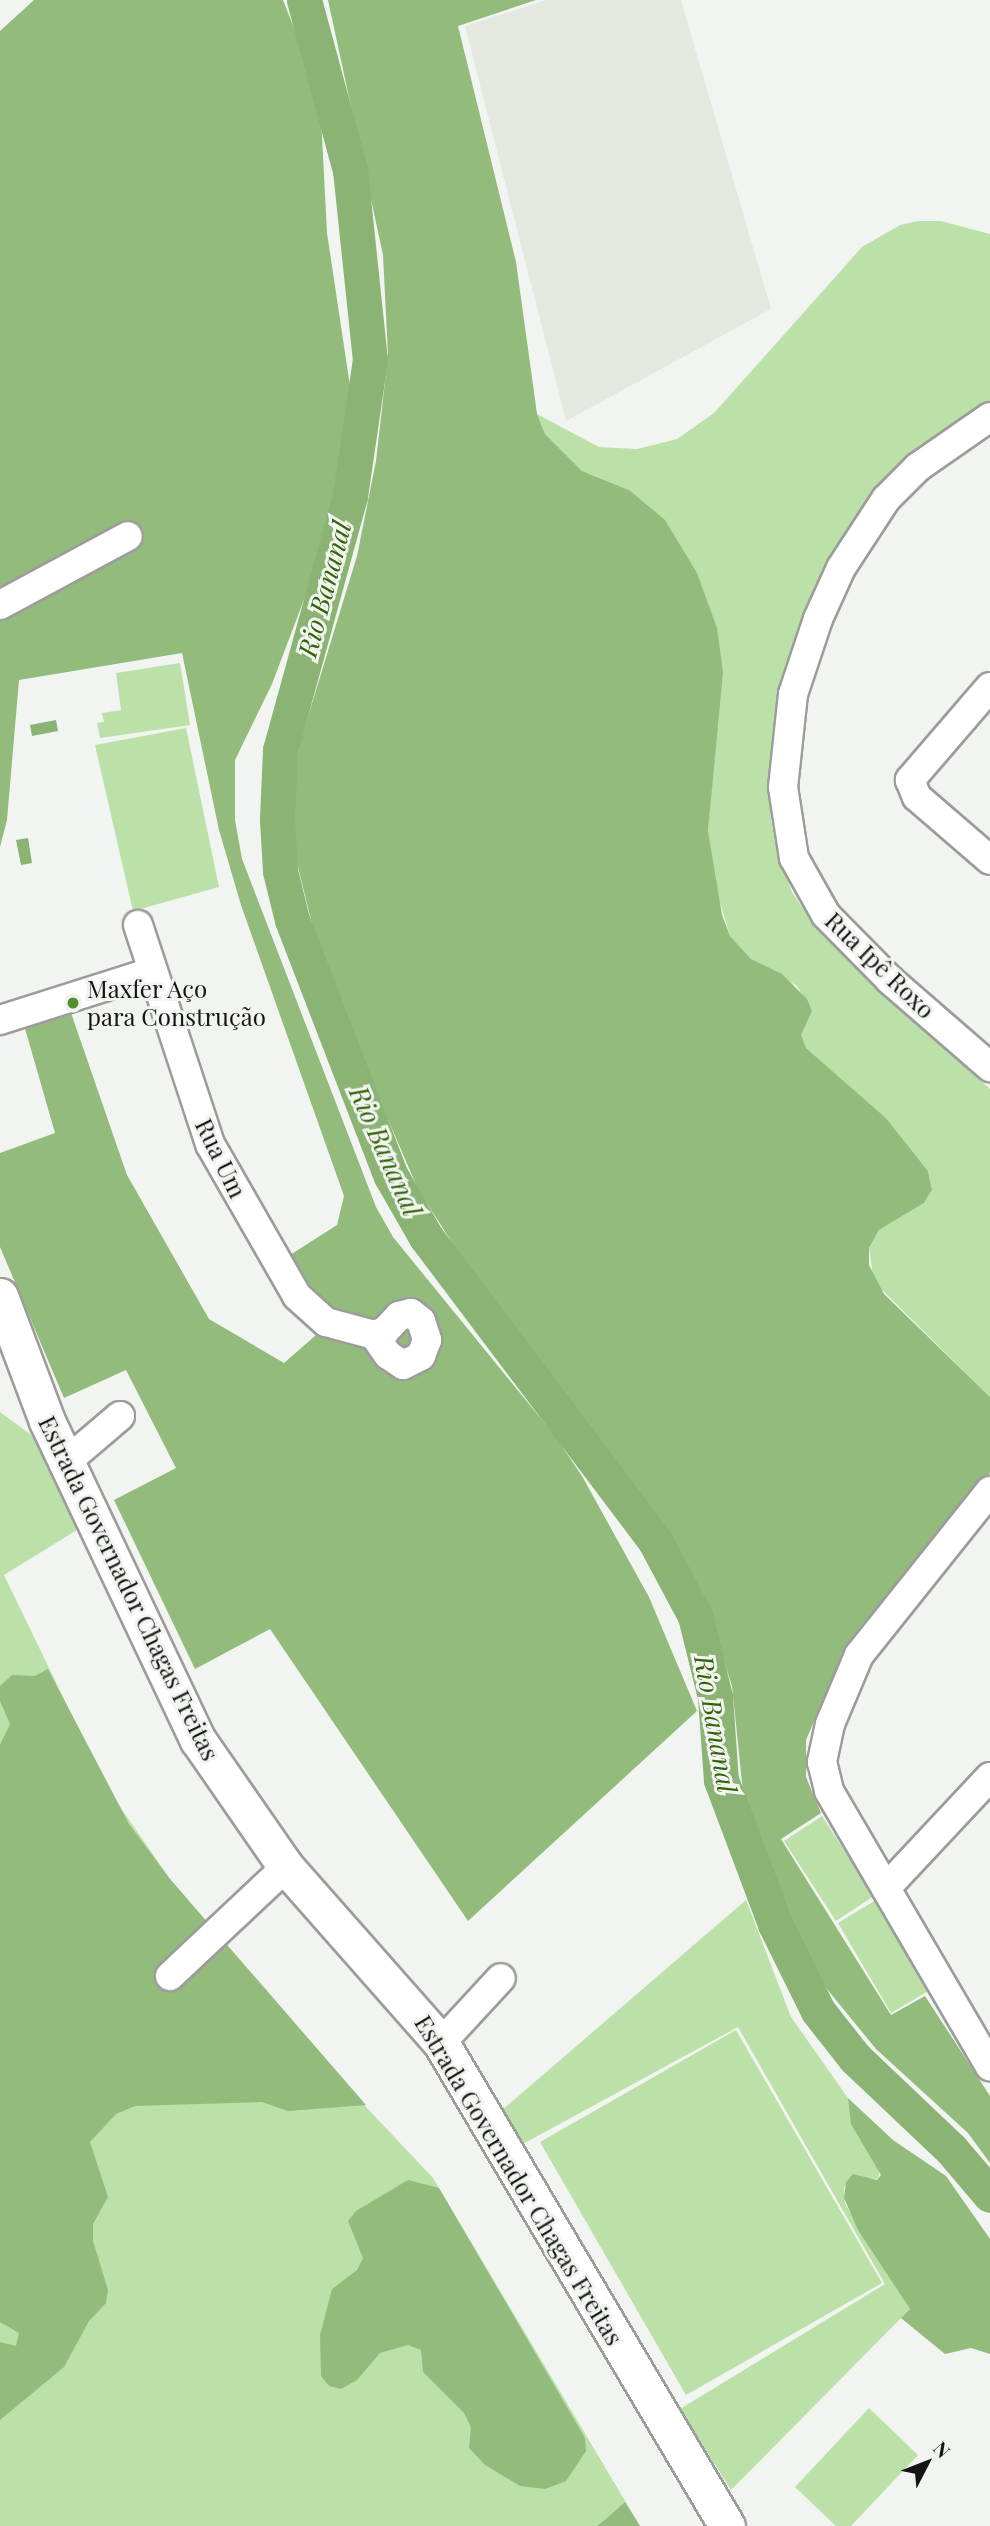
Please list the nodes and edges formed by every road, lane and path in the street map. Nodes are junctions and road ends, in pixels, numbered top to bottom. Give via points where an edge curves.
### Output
1 (990, 417) edge
2 (128, 537) dead end
3 (0, 605) edge
4 (990, 687) edge
5 (990, 860) edge
6 (138, 925) dead end
7 (151, 972) junction
8 (0, 1020) edge
9 (990, 1068) edge
10 (0, 1296) edge
11 (374, 1335) dead end
12 (120, 1416) dead end
13 (66, 1462) junction
14 (990, 1490) edge
15 (990, 1777) edge
16 (286, 1867) junction
17 (886, 1888) junction
18 (170, 1976) dead end
19 (501, 1978) dead end
20 (441, 2043) junction
21 (990, 2066) edge
22 (727, 2526) edge

1 - 9 street, Rua Ipê Roxo via 910,475 886,499 841,568 793,694 783,787 794,858 827,915 890,980
2 - 3 street
4 - 5 street via 910,780 917,797
6 - 7 street, Rua Um
7 - 8 street
7 - 11 street, Rua Um via 210,1144 291,1286 326,1322
10 - 13 main road, Estrada Governador Chagas Freitas
12 - 13 street
13 - 16 main road, Estrada Governador Chagas Freitas via 198,1740
14 - 17 street via 867,1642 823,1747 822,1772 829,1791
15 - 17 street
16 - 18 street
16 - 20 main road, Estrada Governador Chagas Freitas
17 - 21 street
19 - 20 street
20 - 22 main road, Estrada Governador Chagas Freitas

